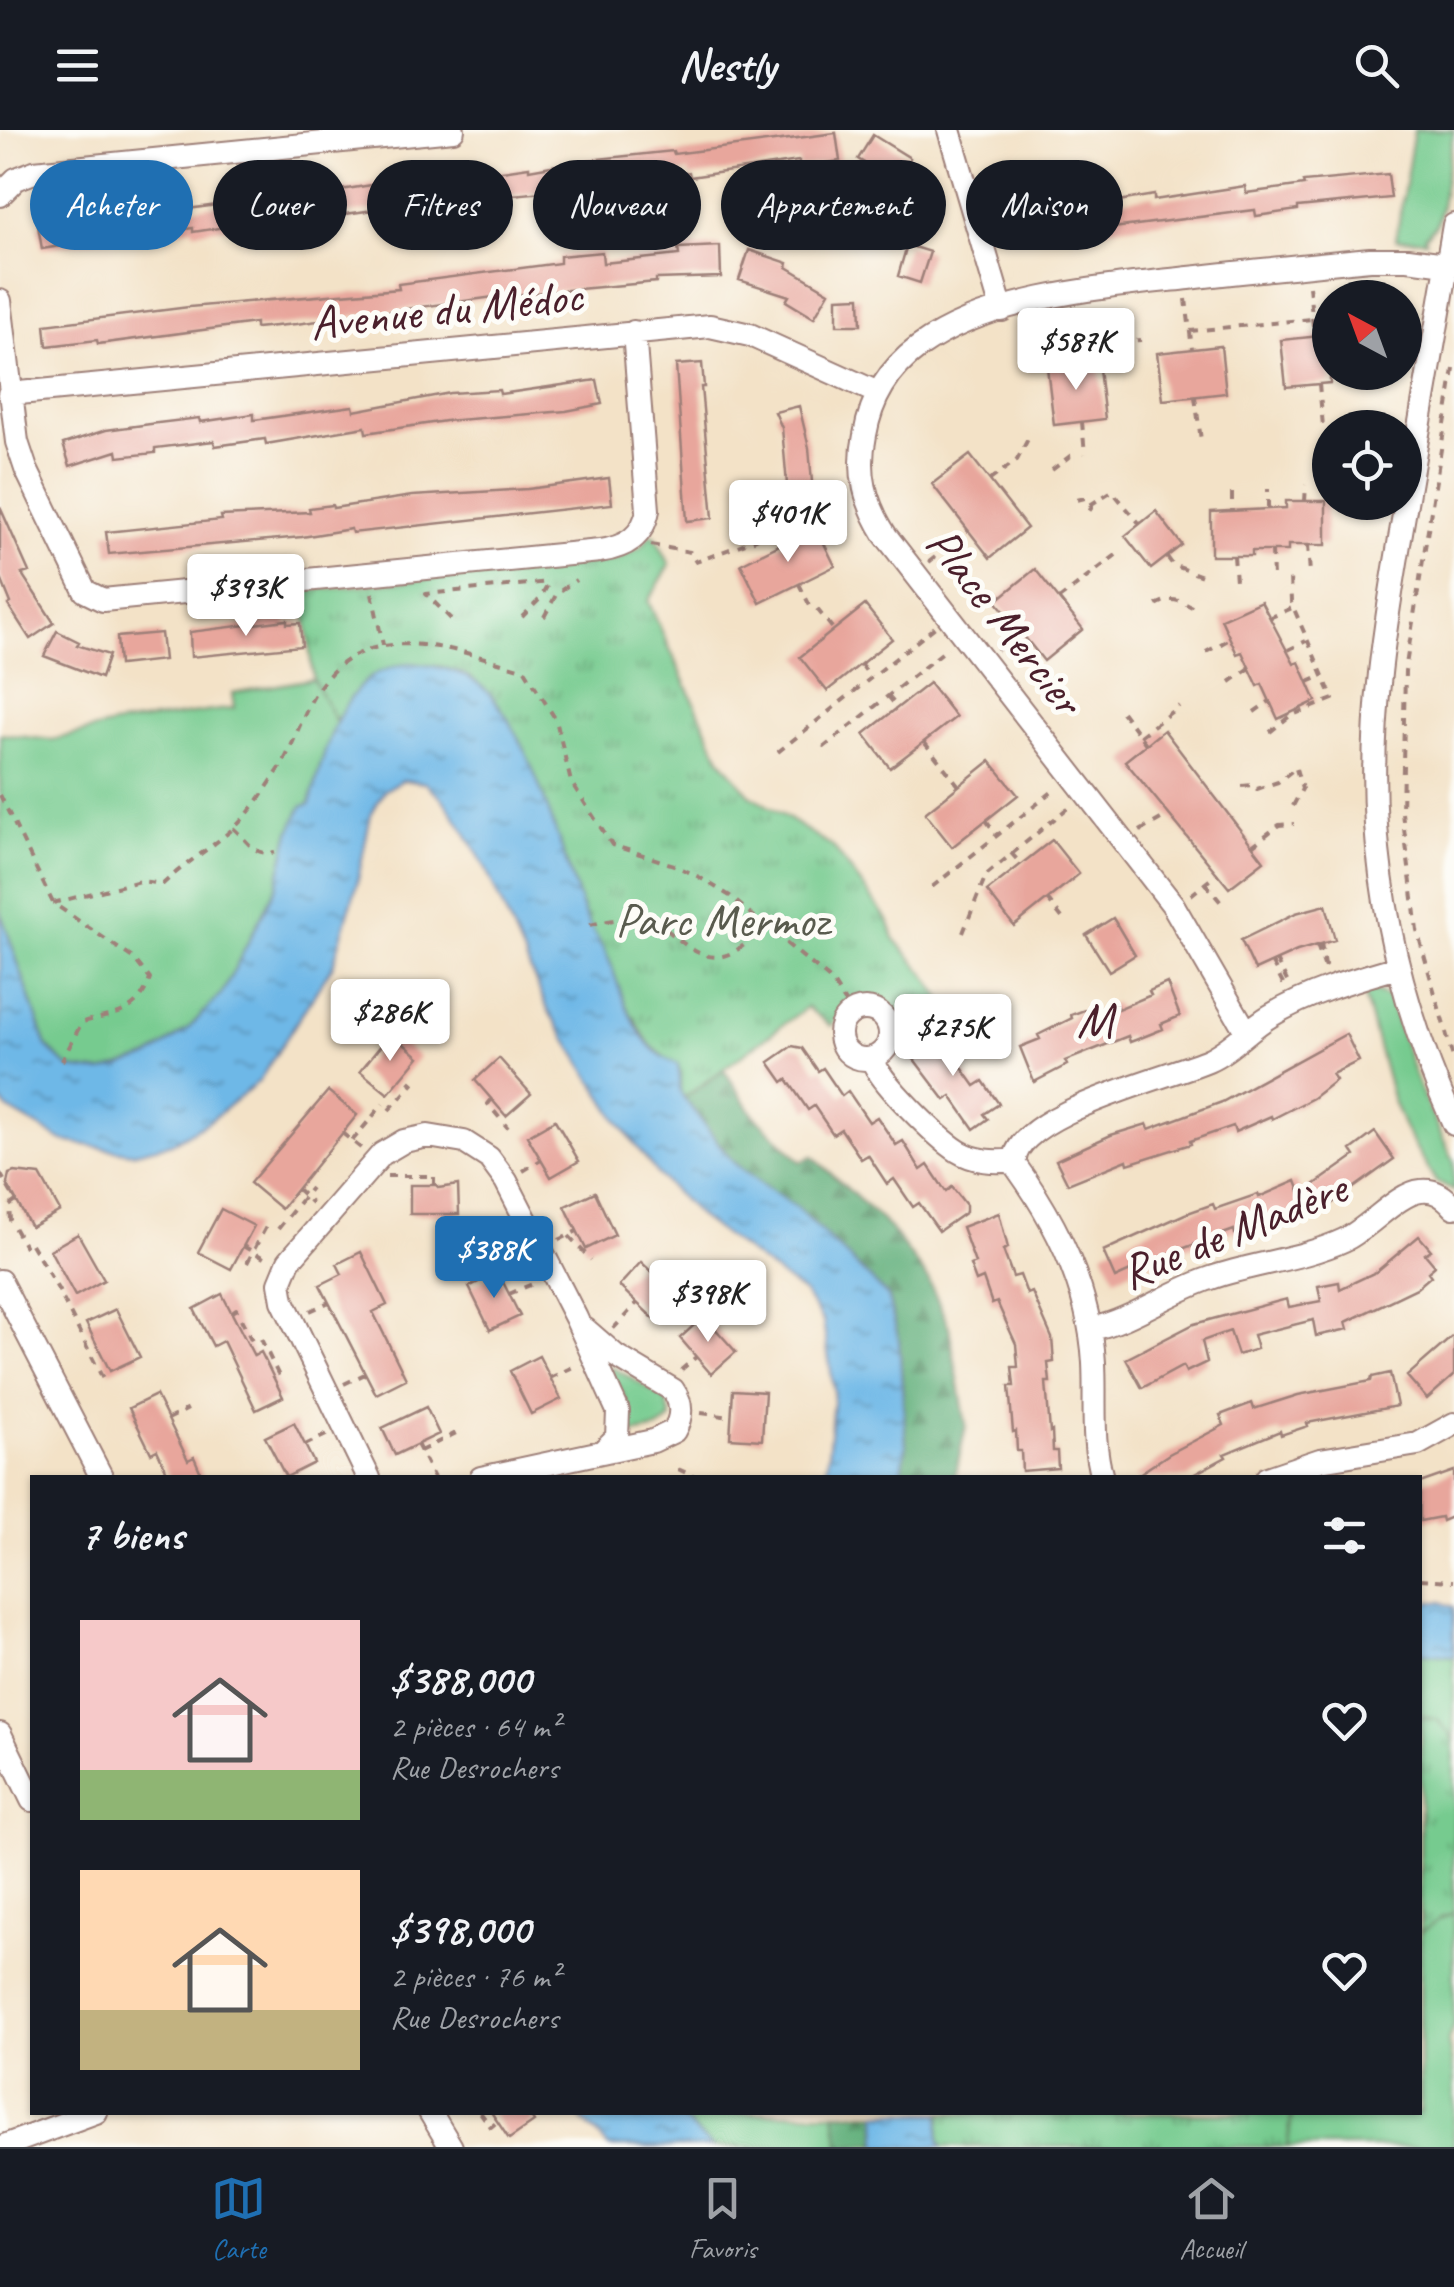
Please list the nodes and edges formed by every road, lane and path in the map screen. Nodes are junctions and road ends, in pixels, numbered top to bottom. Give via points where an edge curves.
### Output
1 (453, 130) edge
2 (949, 130) edge
3 (0, 196) edge
4 (1454, 225) edge
5 (1451, 264) edge
6 (1308, 283) dead end
7 (1186, 295) dead end
8 (0, 301) edge
9 (1002, 310) junction
10 (1068, 312) dead end
11 (1312, 318) joint
12 (1190, 331) junction
13 (634, 332) junction
14 (1142, 340) dead end
15 (1072, 346) junction
16 (1192, 349) dead end
17 (1075, 364) dead end
18 (1454, 370) edge
19 (10, 394) junction
20 (878, 394) junction
21 (1195, 396) dead end
22 (1082, 422) dead end
23 (1028, 439) dead end
24 (1201, 440) dead end
25 (1086, 454) dead end
26 (1077, 455) dead end
27 (1052, 470) dead end
28 (990, 480) dead end
29 (1306, 485) dead end
30 (1268, 489) dead end
31 (1232, 494) dead end
32 (1077, 500) dead end
33 (1305, 501) dead end
34 (868, 504) junction
35 (1090, 505) junction
36 (1268, 508) dead end
37 (1232, 512) dead end
38 (1085, 516) dead end
39 (1140, 524) dead end
40 (769, 527) junction
41 (968, 530) dead end
42 (634, 538) junction
43 (780, 545) dead end
44 (1308, 545) dead end
45 (1272, 551) dead end
46 (1116, 555) dead end
47 (1234, 556) dead end
48 (1167, 557) dead end
49 (928, 563) dead end
50 (368, 574) junction
51 (1310, 574) dead end
52 (1202, 576) dead end
53 (1290, 576) dead end
54 (1273, 578) dead end
55 (576, 580) dead end
56 (1236, 581) dead end
57 (799, 584) dead end
58 (541, 594) junction
59 (1059, 599) dead end
60 (552, 602) junction
61 (1156, 606) dead end
62 (1192, 607) dead end
63 (1293, 607) junction
64 (522, 617) dead end
65 (544, 617) dead end
66 (451, 618) dead end
67 (1268, 618) dead end
68 (956, 626) junction
69 (834, 630) dead end
70 (1020, 631) dead end
71 (1230, 639) dead end
72 (1308, 640) junction
73 (384, 645) junction
74 (997, 650) dead end
75 (1288, 650) dead end
76 (1206, 652) dead end
77 (861, 664) dead end
78 (1250, 668) dead end
79 (1322, 676) junction
80 (871, 678) junction
81 (1230, 682) dead end
82 (1308, 682) dead end
83 (888, 695) junction
84 (1270, 701) dead end
85 (1179, 706) dead end
86 (898, 708) dead end
87 (1122, 712) dead end
88 (1254, 712) dead end
89 (1270, 732) dead end
90 (1140, 736) junction
91 (924, 742) dead end
92 (1146, 744) dead end
93 (822, 748) dead end
94 (778, 752) dead end
95 (1294, 762) dead end
96 (1294, 769) junction
97 (1080, 784) junction
98 (959, 786) dead end
99 (1242, 786) dead end
100 (0, 796) edge
101 (1293, 806) dead end
102 (1168, 816) dead end
103 (986, 820) dead end
104 (1294, 824) dead end
105 (233, 828) junction
106 (1140, 831) dead end
107 (997, 834) junction
108 (1252, 846) dead end
109 (275, 852) dead end
110 (1012, 853) junction
111 (1021, 864) dead end
112 (1218, 873) dead end
113 (1205, 883) junction
114 (932, 888) dead end
115 (1189, 897) dead end
116 (1047, 899) dead end
117 (53, 903) junction
118 (1223, 905) dead end
119 (1067, 924) dead end
120 (590, 925) dead end
121 (765, 926) junction
122 (963, 933) dead end
123 (1274, 962) joint
124 (1398, 968) junction
125 (852, 1013) junction
126 (1247, 1032) junction
127 (872, 1058) junction
128 (62, 1061) dead end
129 (1454, 1061) edge
130 (404, 1076) dead end
131 (492, 1100) dead end
132 (383, 1104) dead end
133 (389, 1110) dead end
134 (1454, 1124) edge
135 (508, 1128) dead end
136 (352, 1141) dead end
137 (1013, 1160) junction
138 (0, 1173) edge
139 (387, 1176) dead end
140 (434, 1185) dead end
141 (311, 1188) dead end
142 (1454, 1207) edge
143 (269, 1220) dead end
144 (278, 1228) dead end
145 (569, 1236) dead end
146 (243, 1246) dead end
147 (252, 1252) junction
148 (591, 1260) dead end
149 (56, 1262) dead end
150 (247, 1263) dead end
151 (46, 1268) junction
152 (284, 1270) junction
153 (554, 1274) junction
154 (0, 1281) edge
155 (68, 1284) dead end
156 (58, 1289) junction
157 (509, 1294) dead end
158 (637, 1303) dead end
159 (232, 1312) dead end
160 (1091, 1329) junction
161 (92, 1335) dead end
162 (82, 1339) junction
163 (261, 1339) dead end
164 (253, 1342) dead end
165 (596, 1350) junction
166 (105, 1361) dead end
167 (95, 1365) junction
168 (273, 1376) dead end
169 (550, 1378) dead end
170 (104, 1382) dead end
171 (188, 1409) dead end
172 (681, 1411) junction
173 (731, 1416) dead end
174 (168, 1419) dead end
175 (1454, 1424) edge
176 (456, 1433) dead end
177 (417, 1444) dead end
178 (420, 1451) junction
179 (602, 1452) junction
180 (678, 1469) dead end
181 (100, 1475) edge
182 (368, 1475) edge
183 (432, 1475) edge
184 (495, 1475) edge
185 (691, 1475) edge
186 (1101, 1475) edge
187 (1277, 1475) edge
188 (1422, 1579) edge
189 (1454, 1580) edge
190 (0, 1734) edge
191 (30, 1796) edge
192 (88, 2115) edge
193 (432, 2115) edge
194 (482, 2115) edge
195 (497, 2122) dead end
196 (2, 2147) edge
197 (451, 2147) edge

1 - 3 street via 34,172
2 - 9 street
4 - 5 street
5 - 9 street, Place Mercier via 1370,259 1258,270 1118,285
5 - 124 street via 1395,569 1376,718 1376,824
6 - 11 path
7 - 12 path
8 - 19 street
9 - 20 street, Place Mercier via 928,342
10 - 15 path
11 - 12 path
12 - 16 path
13 - 19 street, Avenue du Médoc
13 - 20 street, Avenue du Médoc via 723,326
13 - 42 street via 648,510
14 - 15 path
15 - 17 path
18 - 129 path via 1404,671 1402,813 1417,930
19 - 50 street via 26,469 92,596 112,600
20 - 34 street, Place Mercier via 860,468
21 - 24 path
22 - 25 path
23 - 28 path via 1017,460
26 - 27 path
29 - 33 path
30 - 36 path
31 - 37 path
32 - 35 path
34 - 40 path via 784,513
34 - 68 street, Place Mercier
35 - 38 path
35 - 39 path via 1112,492
40 - 42 path via 756,539 696,562 690,552
40 - 43 path
41 - 49 path
42 - 50 street via 600,551
44 - 51 path
45 - 54 path
46 - 59 path
47 - 56 path
48 - 52 path
50 - 73 path
53 - 63 path
55 - 60 path
57 - 69 path
58 - 60 path
58 - 64 path
58 - 66 path via 550,579 426,594
60 - 65 path
61 - 62 path via 1167,599
63 - 67 path
63 - 72 path
68 - 80 path
68 - 83 path
68 - 97 street, Place Mercier
70 - 74 path
71 - 76 path
72 - 75 path
72 - 79 path
73 - 105 path via 344,662 327,678 280,768
73 - 121 path via 436,645 525,670 556,720 571,782 612,845 699,878
77 - 80 path
78 - 81 path
79 - 82 path
79 - 89 path via 1333,699
80 - 94 path
83 - 86 path
83 - 93 path
84 - 88 path
85 - 90 path
87 - 90 path
90 - 92 path
91 - 98 path
95 - 96 path
96 - 99 path via 1257,790
96 - 101 path via 1302,789
97 - 107 path
97 - 110 path
97 - 126 street, Place Mercier via 1174,905
100 - 117 path
102 - 106 path
103 - 107 path
104 - 108 path via 1280,825
105 - 109 path via 256,852
105 - 117 path via 163,884 140,880
107 - 114 path
110 - 111 path
110 - 122 path via 982,882
112 - 113 path
113 - 115 path
113 - 118 path
116 - 119 path
117 - 128 path via 134,960 150,979 144,998 125,1012 82,1022
120 - 121 path via 635,917 658,922 692,952 712,958 742,948
121 - 125 path via 831,980
123 - 123 path via 1290,988 1288,991
124 - 126 street via 1316,993
124 - 134 street
125 - 127 street via 840,1040 856,1058
125 - 127 street via 876,1012 887,1024 889,1041
126 - 137 street via 1205,1062 1054,1120 1029,1136
127 - 137 street via 884,1082 958,1151
130 - 133 path via 413,1084
131 - 135 path via 488,1104
132 - 136 path
137 - 160 street via 1062,1245
138 - 151 path via 16,1202 9,1206 10,1220
139 - 140 path via 434,1176
141 - 144 path
142 - 160 street, Rue de Madère via 1440,1194 1412,1193 1332,1245 1212,1278
143 - 147 path
145 - 148 path
146 - 147 path
147 - 150 path
147 - 152 path
149 - 151 path
151 - 156 path
152 - 153 street via 382,1154 428,1136 464,1142 492,1160
152 - 182 street via 283,1301
153 - 157 path
153 - 165 street
154 - 181 street
155 - 156 path
156 - 162 path
158 - 165 path
159 - 164 path
160 - 186 street
161 - 162 path
162 - 167 path
163 - 168 path via 278,1374
165 - 169 path
165 - 172 street via 673,1390
165 - 179 street via 619,1420 617,1437
166 - 167 path
167 - 170 path
171 - 174 path
172 - 173 path
172 - 179 street via 666,1438
175 - 187 street via 1418,1444 1320,1460
176 - 178 path
177 - 178 path
178 - 183 path
179 - 184 street
180 - 185 path
188 - 189 path
190 - 191 street
192 - 196 street
193 - 197 street
194 - 195 path via 491,2127

